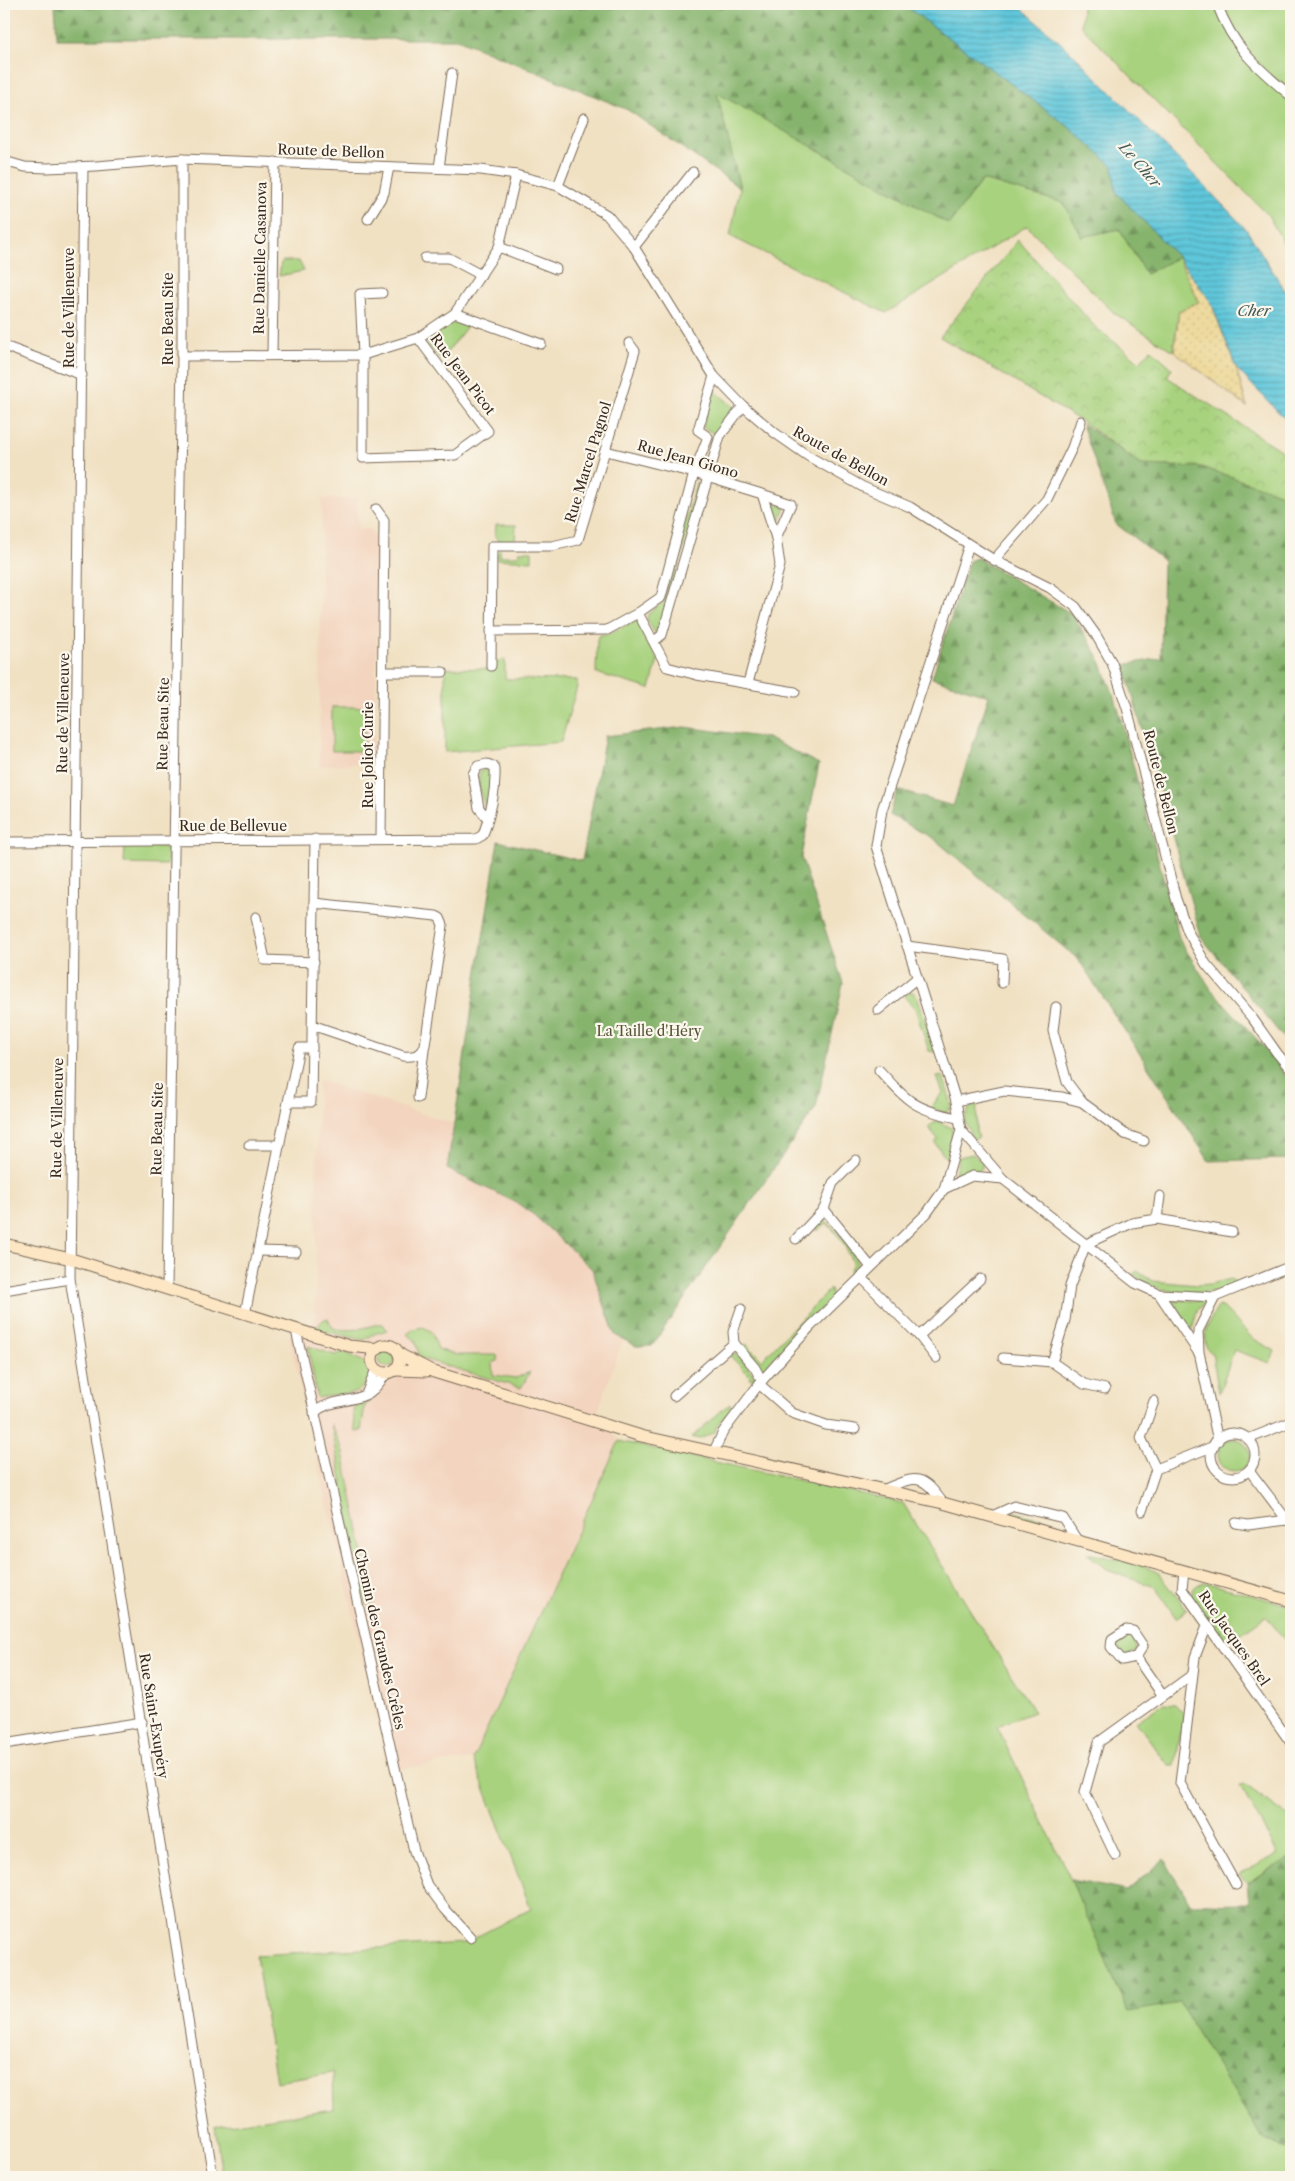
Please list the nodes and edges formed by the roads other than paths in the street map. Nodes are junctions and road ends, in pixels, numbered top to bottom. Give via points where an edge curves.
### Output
1 (1217, 4) edge
2 (452, 72) dead end
3 (1291, 96) edge
4 (584, 118) dead end
5 (182, 158) junction
6 (4, 162) edge
7 (275, 162) junction
8 (389, 166) junction
9 (83, 167) junction
10 (439, 168) junction
11 (693, 172) dead end
12 (516, 175) junction
13 (558, 186) junction
14 (368, 219) dead end
15 (499, 247) junction
16 (634, 247) junction
17 (425, 258) dead end
18 (556, 269) dead end
19 (481, 275) junction
20 (382, 293) dead end
21 (455, 313) junction
22 (418, 338) junction
23 (629, 343) dead end
24 (541, 344) dead end
25 (4, 346) edge
26 (272, 355) junction
27 (363, 355) junction
28 (182, 356) junction
29 (82, 375) junction
30 (714, 376) junction
31 (743, 406) junction
32 (1081, 421) dead end
33 (708, 437) junction
34 (719, 441) junction
35 (606, 451) junction
36 (694, 473) junction
37 (707, 479) junction
38 (762, 494) junction
39 (376, 509) dead end
40 (776, 538) junction
41 (969, 545) junction
42 (994, 560) junction
43 (638, 613) junction
44 (491, 631) junction
45 (654, 641) junction
46 (491, 666) dead end
47 (382, 672) junction
48 (443, 672) dead end
49 (748, 683) junction
50 (795, 692) dead end
51 (488, 819) junction
52 (314, 839) junction
53 (381, 839) junction
54 (75, 840) junction
55 (175, 840) junction
56 (4, 842) edge
57 (314, 903) junction
58 (256, 917) dead end
59 (907, 946) junction
60 (314, 962) junction
61 (917, 978) junction
62 (1002, 982) dead end
63 (1056, 1006) dead end
64 (878, 1010) dead end
65 (312, 1025) junction
66 (1270, 1042) junction
67 (312, 1048) junction
68 (424, 1050) junction
69 (1291, 1062) edge
70 (879, 1070) dead end
71 (1291, 1070) edge
72 (1067, 1082) junction
73 (1062, 1097) junction
74 (418, 1098) dead end
75 (956, 1101) junction
76 (289, 1102) junction
77 (1082, 1102) junction
78 (958, 1118) junction
79 (961, 1130) junction
80 (1144, 1140) dead end
81 (249, 1145) dead end
82 (280, 1145) junction
83 (856, 1160) dead end
84 (1003, 1179) junction
85 (944, 1189) junction
86 (1160, 1196) dead end
87 (824, 1210) junction
88 (1157, 1219) junction
89 (1232, 1232) dead end
90 (796, 1240) dead end
91 (4, 1244) edge
92 (1086, 1244) junction
93 (258, 1251) junction
94 (296, 1252) dead end
95 (71, 1259) junction
96 (1291, 1266) edge
97 (871, 1267) junction
98 (861, 1277) junction
99 (70, 1279) junction
100 (980, 1279) dead end
101 (167, 1289) junction
102 (4, 1290) edge
103 (1158, 1294) junction
104 (1215, 1296) junction
105 (741, 1309) dead end
106 (245, 1314) junction
107 (298, 1330) junction
108 (919, 1336) junction
109 (734, 1342) junction
110 (349, 1346) junction
111 (378, 1348) junction
112 (1199, 1352) junction
113 (399, 1354) junction
114 (936, 1358) dead end
115 (1003, 1358) dead end
116 (1052, 1362) junction
117 (383, 1369) junction
118 (434, 1372) junction
119 (761, 1383) junction
120 (1105, 1389) dead end
121 (674, 1396) dead end
122 (1154, 1402) dead end
123 (314, 1413) junction
124 (1291, 1422) edge
125 (855, 1429) dead end
126 (1248, 1439) junction
127 (1216, 1444) junction
128 (714, 1451) junction
129 (1156, 1469) junction
130 (1249, 1470) junction
131 (1142, 1511) dead end
132 (992, 1516) junction
133 (1289, 1521) edge
134 (1236, 1523) dead end
135 (1077, 1540) junction
136 (1184, 1571) junction
137 (1291, 1601) edge
138 (1207, 1626) junction
139 (1136, 1657) dead end
140 (1192, 1675) junction
141 (1163, 1696) junction
142 (142, 1722) junction
143 (1291, 1743) edge
144 (4, 1744) edge
145 (1115, 1855) dead end
146 (1236, 1885) dead end
147 (471, 1938) dead end
148 (213, 2177) edge

1 - 3 street via 1240,49
2 - 10 street
4 - 13 street
5 - 7 street, Route de Bellon
5 - 9 street, Route de Bellon
5 - 28 street, Rue Beau Site
6 - 9 street, Route de Bellon via 25,167
7 - 8 street, Route de Bellon
7 - 26 street, Rue Danielle Casanova
8 - 10 street, Route de Bellon
8 - 14 street via 384,193
9 - 29 street, Rue de Villeneuve
10 - 12 street, Route de Bellon
11 - 16 street
12 - 13 street, Route de Bellon
12 - 15 street
13 - 16 street, Route de Bellon via 607,214
15 - 18 street
15 - 19 street
16 - 30 street, Route de Bellon
17 - 19 street via 449,258
19 - 21 street
20 - 27 street via 360,294
21 - 22 street
21 - 24 street
22 - 27 street
22 - 27 street, Rue Jean Picot via 488,431 456,455 363,458
23 - 35 street, Rue Marcel Pagnol via 636,350
25 - 29 street
26 - 27 street
26 - 28 street
28 - 55 street, Rue Beau Site
29 - 54 street, Rue de Villeneuve
30 - 31 street, Route de Bellon
30 - 33 street via 698,430
31 - 34 street
31 - 41 street, Route de Bellon via 808,456 863,487 910,507
32 - 42 street via 1048,499
33 - 34 street
33 - 36 street
34 - 37 street
35 - 36 street, Rue Jean Giono
35 - 44 street, Rue Marcel Pagnol via 578,540 552,546 492,546
36 - 37 street, Rue Jean Giono
36 - 43 street via 661,596
37 - 38 street, Rue Jean Giono
37 - 45 street via 662,635
38 - 40 street
38 - 40 street, Rue Jean Giono via 791,504
39 - 47 street, Rue Joliot Curie via 384,520
40 - 49 street via 780,565
41 - 42 street, Route de Bellon
41 - 59 street via 882,810 876,846
42 - 66 street, Route de Bellon via 1050,588 1070,602 1096,635 1112,663 1127,708 1176,899 1188,932 1206,964
43 - 44 street via 607,630
43 - 45 street
44 - 46 street, Rue Marcel Pagnol
45 - 49 street via 667,667
47 - 48 street
47 - 53 street, Rue Joliot Curie
49 - 50 street
51 - 51 street via 494,797 495,769 487,764 478,766 473,774 479,808
51 - 53 street, Rue de Bellevue via 483,835 476,839
52 - 53 street, Rue de Bellevue
52 - 55 street, Rue de Bellevue
52 - 57 street
54 - 55 street, Rue de Bellevue
54 - 56 street, Rue de Bellevue
54 - 95 street, Rue de Villeneuve
55 - 101 street, Rue Beau Site
57 - 60 street
57 - 68 street via 440,918 443,925
58 - 60 street via 265,960
59 - 61 street
59 - 62 street via 1003,960
60 - 65 street
61 - 64 street
61 - 75 street
63 - 72 street via 1054,1031
65 - 67 street
65 - 68 street via 403,1056 418,1055
66 - 69 street, Route de Bellon
66 - 71 street, Route de Bellon
67 - 76 street via 299,1048
67 - 76 street via 311,1102
68 - 74 street
70 - 78 street via 904,1098 931,1113
72 - 73 street
72 - 77 street
73 - 75 street via 1004,1091
73 - 77 street
75 - 78 street
76 - 82 street
77 - 80 street via 1125,1134
78 - 79 street
79 - 84 street
79 - 85 street
81 - 82 street
82 - 93 street
83 - 87 street via 833,1183
84 - 85 street via 972,1176
84 - 92 street
85 - 97 street via 927,1213
86 - 88 street
87 - 90 street
87 - 97 street
88 - 89 street
88 - 92 street via 1132,1223
91 - 95 main road
92 - 103 street via 1135,1283
92 - 116 street via 1070,1286 1065,1320
93 - 94 street
93 - 106 street
95 - 99 street, Rue Saint-Exupéry
95 - 101 main road
96 - 104 street
97 - 98 street
98 - 108 street
98 - 119 street via 810,1326
99 - 102 street
99 - 142 street, Rue Saint-Exupéry
100 - 108 street
101 - 106 main road
103 - 104 street
103 - 112 street
104 - 112 street via 1198,1331
105 - 109 street via 733,1332
106 - 107 main road
107 - 110 main road
107 - 123 street, Chemin des Grandes Crêles via 296,1335
108 - 114 street
109 - 119 street via 755,1368
109 - 121 street
110 - 111 main road
110 - 117 main road
111 - 113 main road via 395,1348
111 - 117 main road via 373,1354
112 - 127 street
113 - 117 main road via 400,1362
113 - 118 main road
115 - 116 street
116 - 120 street via 1084,1384
117 - 118 main road
117 - 123 street via 376,1388 366,1395 330,1403
118 - 128 main road via 641,1436
119 - 125 street via 792,1413 826,1425
119 - 128 street via 723,1432
122 - 129 street via 1141,1438
123 - 147 street, Chemin des Grandes Crêles via 414,1851 427,1885
124 - 126 street
126 - 127 street via 1232,1434
126 - 130 street via 1255,1451
127 - 129 street
127 - 130 street via 1212,1461 1221,1473 1236,1477
128 - 132 main road
129 - 131 street
130 - 133 street
132 - 135 main road
132 - 135 street via 1014,1506 1063,1518
133 - 134 street
135 - 136 main road
136 - 137 main road
136 - 138 street, Rue Jacques Brel via 1182,1589
138 - 140 street
138 - 143 street, Rue Jacques Brel
139 - 141 street
140 - 141 street
140 - 146 street via 1180,1783
141 - 145 street via 1099,1742 1085,1792
142 - 144 street
142 - 148 street, Rue Saint-Exupéry

